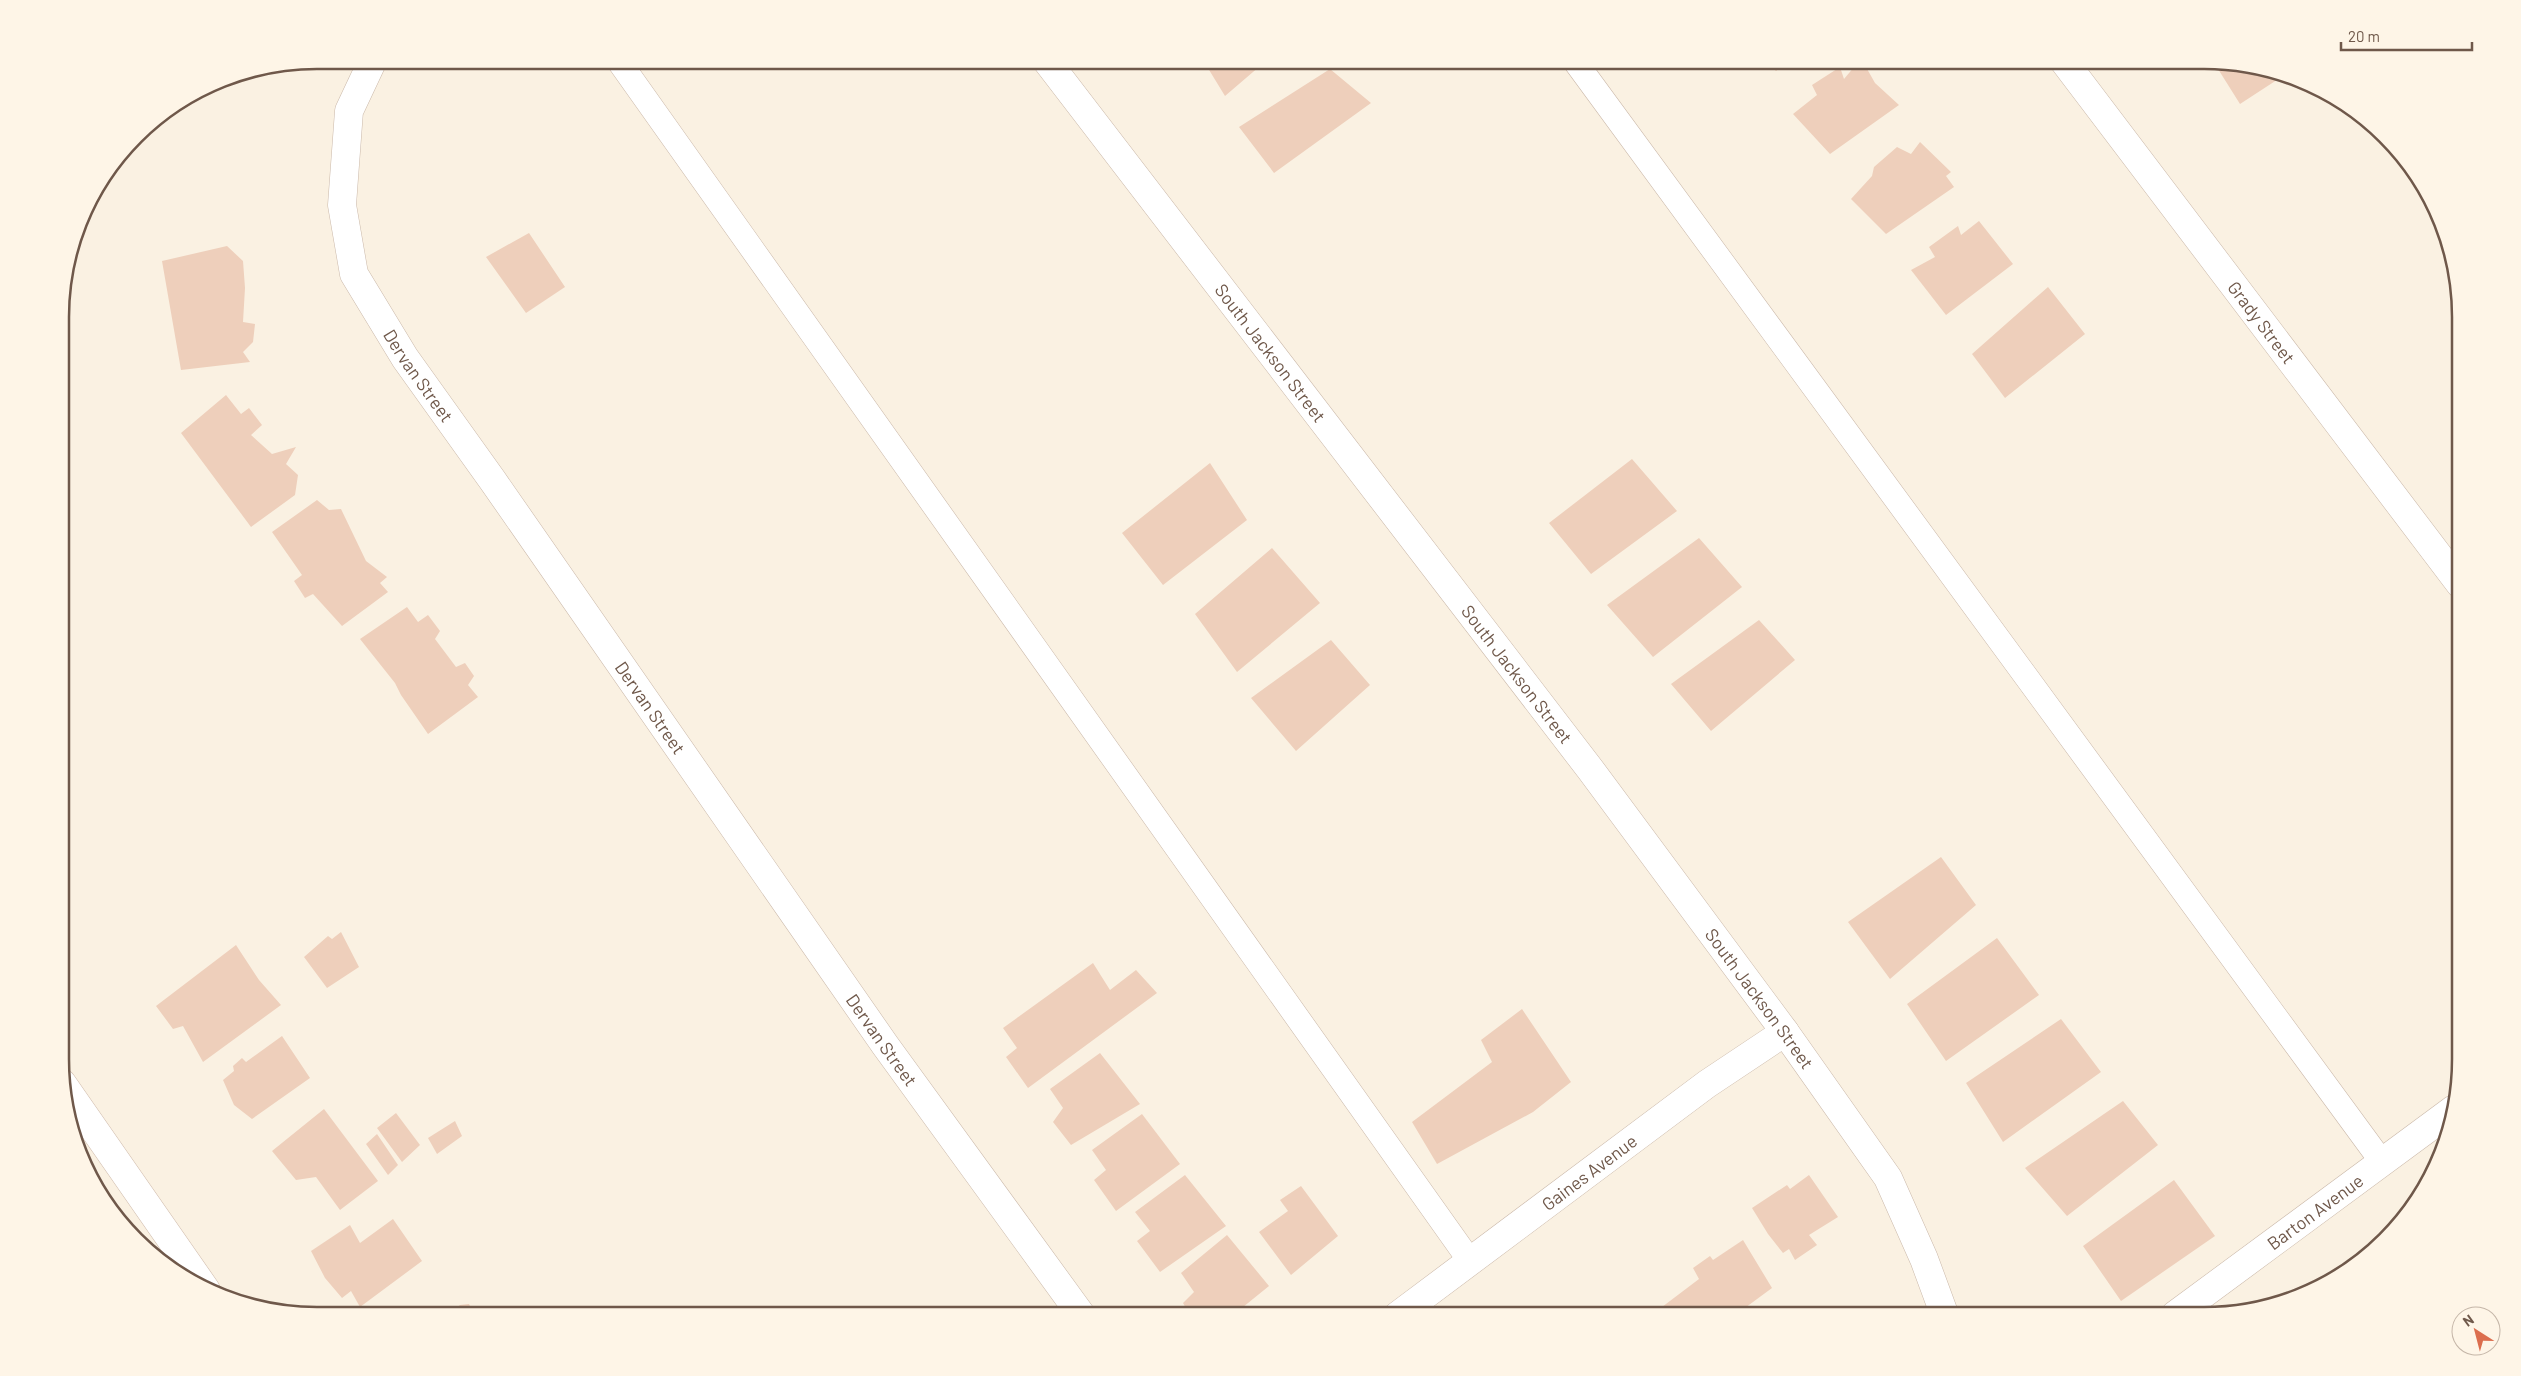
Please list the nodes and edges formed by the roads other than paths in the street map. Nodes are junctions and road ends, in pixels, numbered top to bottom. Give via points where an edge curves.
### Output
1 (369, 69) edge
2 (624, 69) edge
3 (1053, 69) edge
4 (1581, 69) edge
5 (2071, 69) edge
6 (2452, 573) edge
7 (1785, 1032) junction
8 (72, 1097) edge
9 (2445, 1116) edge
10 (2382, 1162) junction
11 (1470, 1262) junction
12 (196, 1276) edge
13 (1075, 1307) edge
14 (1409, 1307) edge
15 (1942, 1307) edge
16 (2187, 1307) edge

1 - 13 street, Dervan Street via 349,111 342,205 354,274 405,358 885,1045
2 - 11 lane
3 - 7 street, South Jackson Street via 1590,769
4 - 10 lane
5 - 6 street, Grady Street
7 - 11 street, Gaines Avenue via 1707,1084
7 - 15 street, South Jackson Street via 1888,1178
8 - 12 street
9 - 10 street, Barton Avenue
10 - 16 street, Barton Avenue
11 - 14 street, Gaines Avenue

